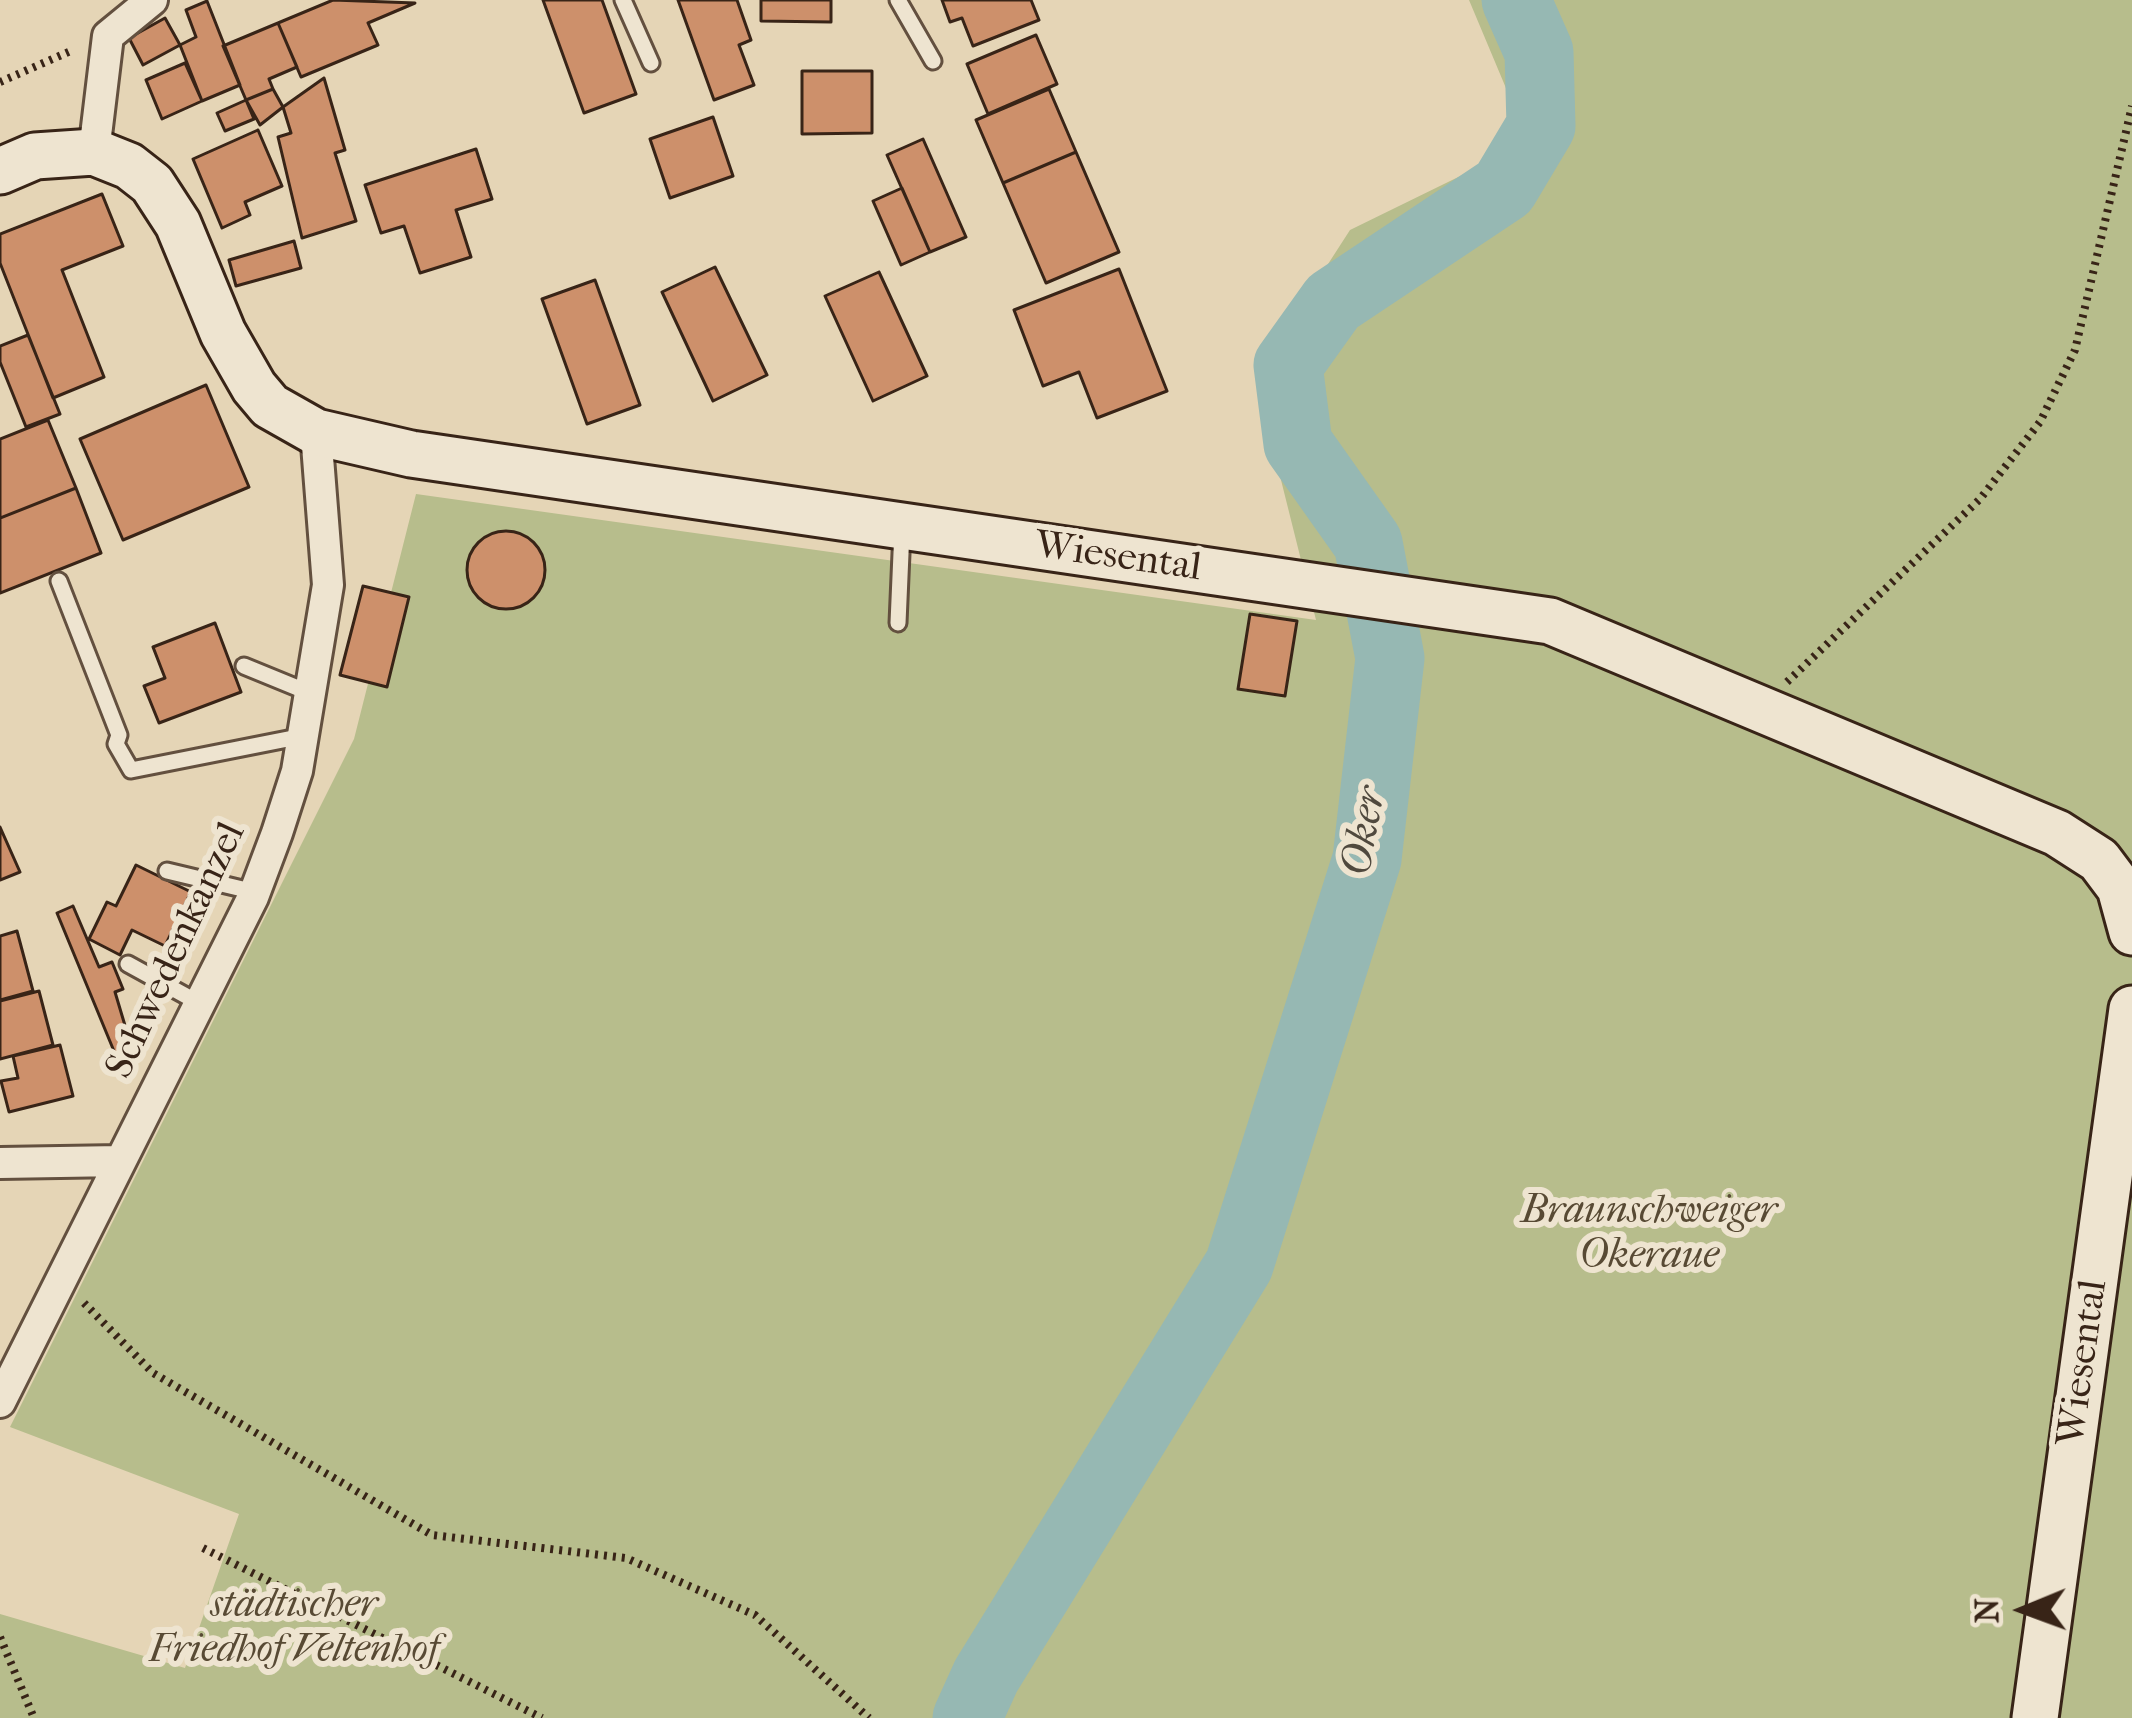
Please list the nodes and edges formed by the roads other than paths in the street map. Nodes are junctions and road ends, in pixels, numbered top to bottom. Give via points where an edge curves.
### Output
1 (152, 0) edge
2 (623, 0) edge
3 (898, 0) edge
4 (933, 61) dead end
5 (651, 63) dead end
6 (94, 152) junction
7 (0, 171) edge
8 (316, 433) junction
9 (902, 527) junction
10 (59, 580) dead end
11 (898, 623) dead end
12 (244, 665) dead end
13 (310, 693) junction
14 (303, 736) junction
15 (167, 871) dead end
16 (255, 892) junction
17 (2132, 932) edge
18 (128, 964) dead end
19 (199, 1003) junction
20 (2132, 1009) edge
21 (120, 1161) junction
22 (0, 1163) edge
23 (0, 1402) edge
24 (2035, 1718) edge

1 - 6 street via 108,36
2 - 5 lane
3 - 4 lane
6 - 7 street via 35,156
6 - 8 street, Wiesental via 152,184 254,387
8 - 9 street, Wiesental
8 - 13 street, Schwedenkanzel via 328,585
9 - 11 lane
9 - 17 street, Wiesental via 1550,621 2057,833 2110,874
10 - 14 lane via 131,770
12 - 13 lane
13 - 14 street, Schwedenkanzel
14 - 16 street, Schwedenkanzel
15 - 16 lane
16 - 19 street, Schwedenkanzel
18 - 19 lane
19 - 21 street, Schwedenkanzel
20 - 24 street, Wiesental
21 - 22 street
21 - 23 street, Schwedenkanzel

